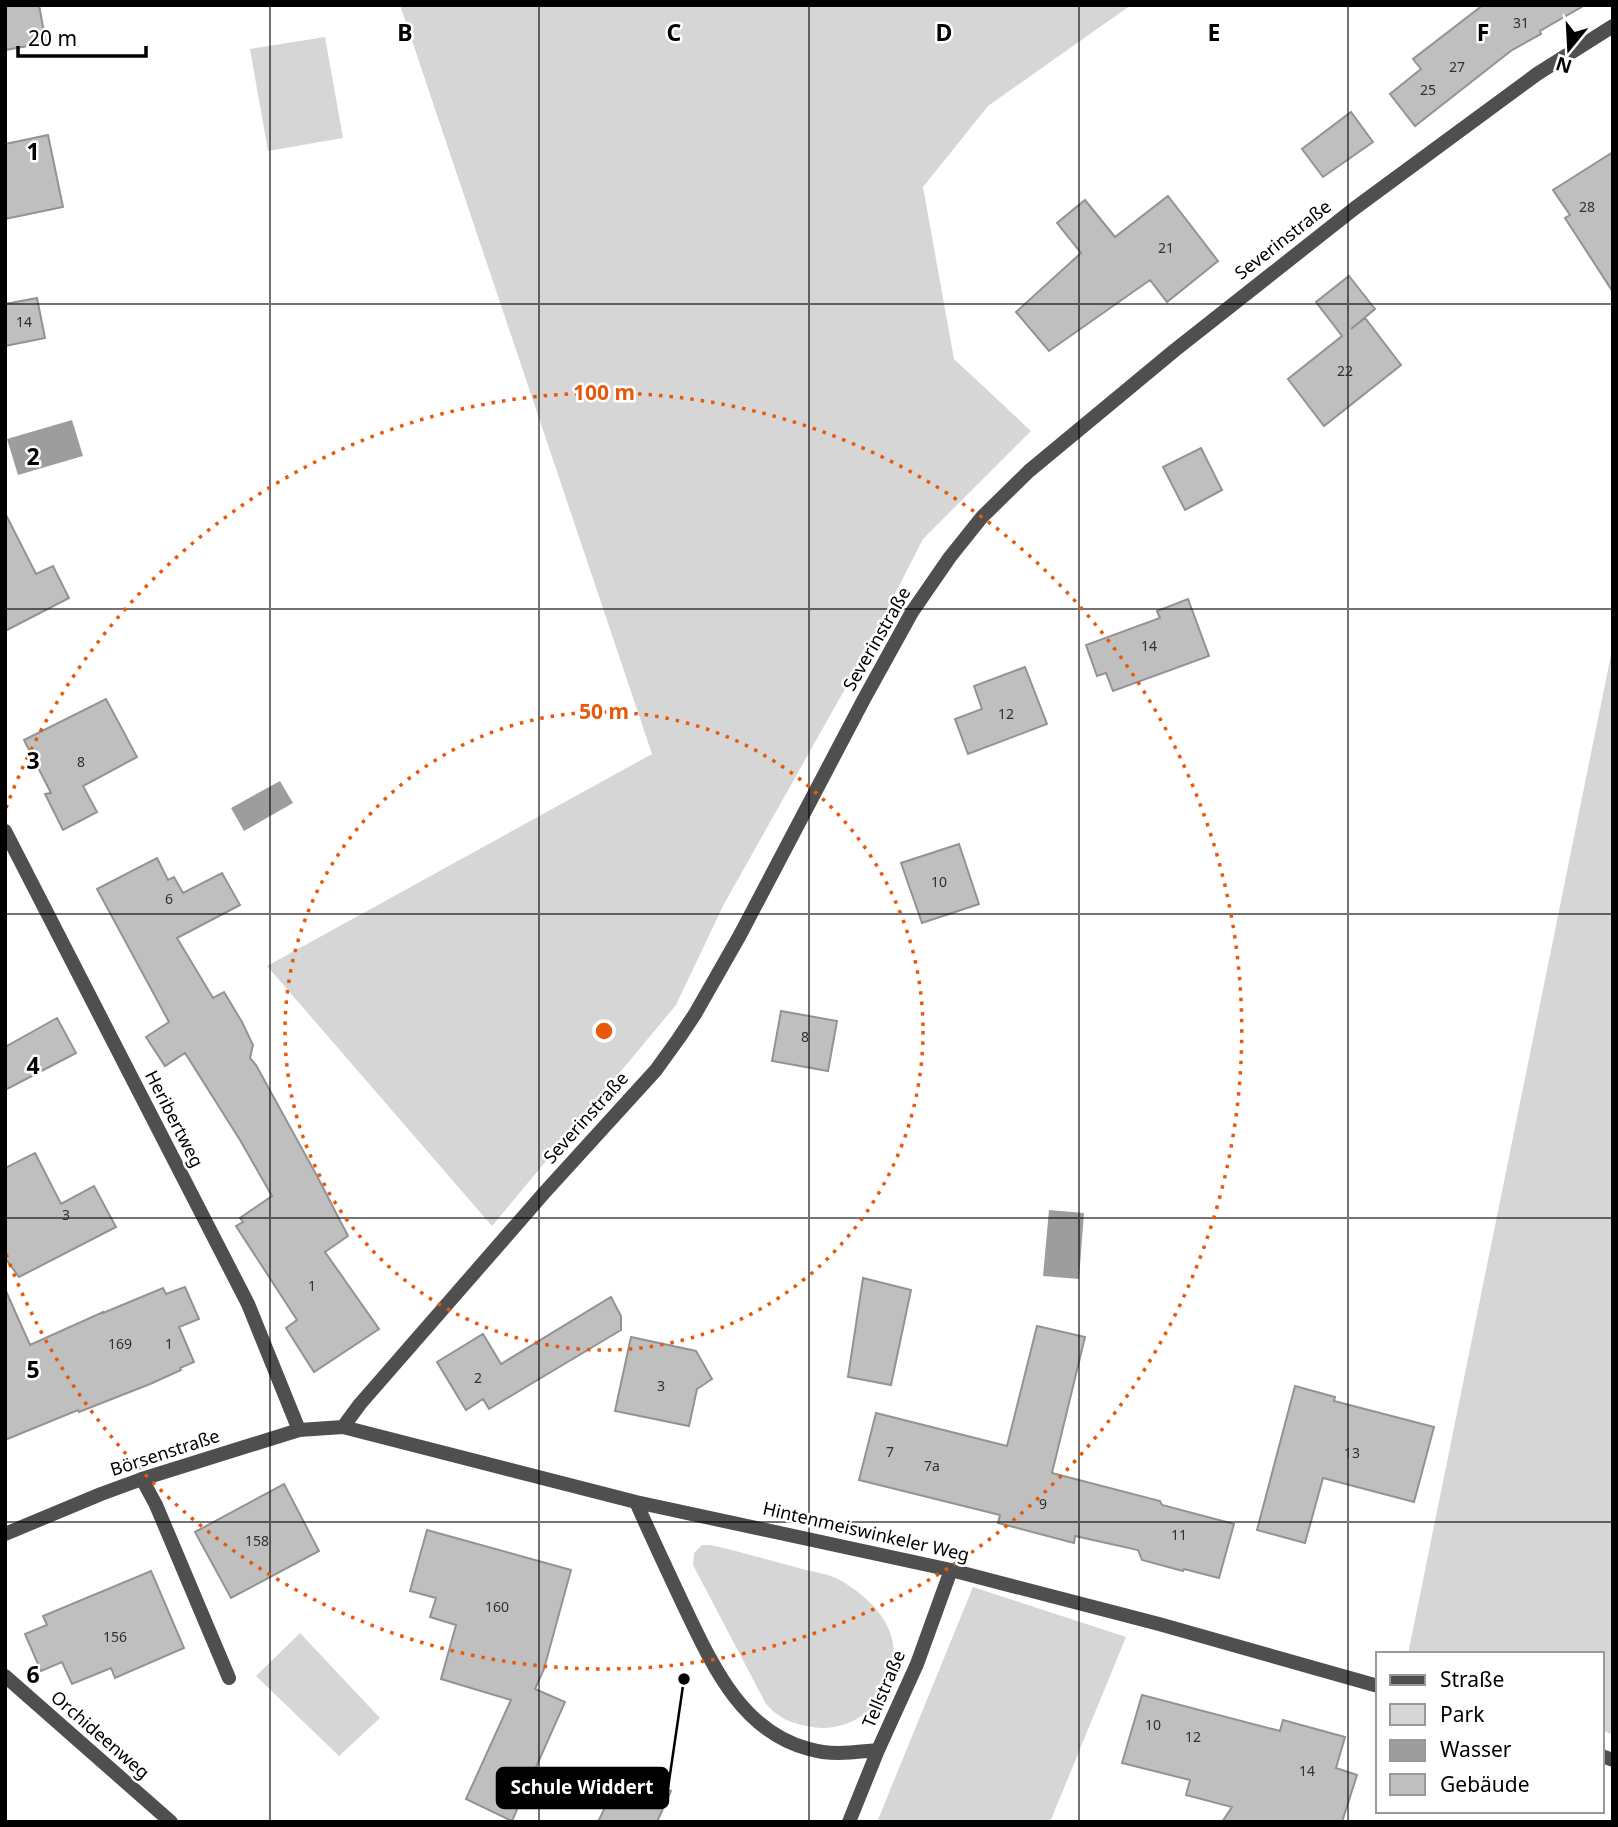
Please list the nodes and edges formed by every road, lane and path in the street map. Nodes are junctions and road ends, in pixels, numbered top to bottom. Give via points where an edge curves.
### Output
1 (1613, 26) edge
2 (5, 831) edge
3 (343, 1426) junction
4 (299, 1430) junction
5 (142, 1479) junction
6 (636, 1502) junction
7 (5, 1534) edge
8 (951, 1570) junction
9 (5, 1676) edge
10 (229, 1678) dead end
11 (1376, 1685) edge
12 (878, 1750) junction
13 (171, 1822) edge
14 (849, 1822) edge

1 - 3 street, Severinstraße via 1537,74 1355,208 1175,350 1029,471 982,517 912,612 740,935 679,1038 656,1070
2 - 4 street, Heribertweg via 248,1304
3 - 4 street, Börsenstraße
3 - 6 street, Hintenmeiswinkeler Weg
4 - 5 street, Börsenstraße
5 - 7 street, Börsenstraße
5 - 10 street
6 - 8 street, Hintenmeiswinkeler Weg
6 - 12 street via 707,1654 748,1713 808,1749 841,1754
8 - 11 street, Hintenmeiswinkeler Weg
8 - 12 street, Tellstraße
9 - 13 street, Orchideenweg
12 - 14 street, Tellstraße

